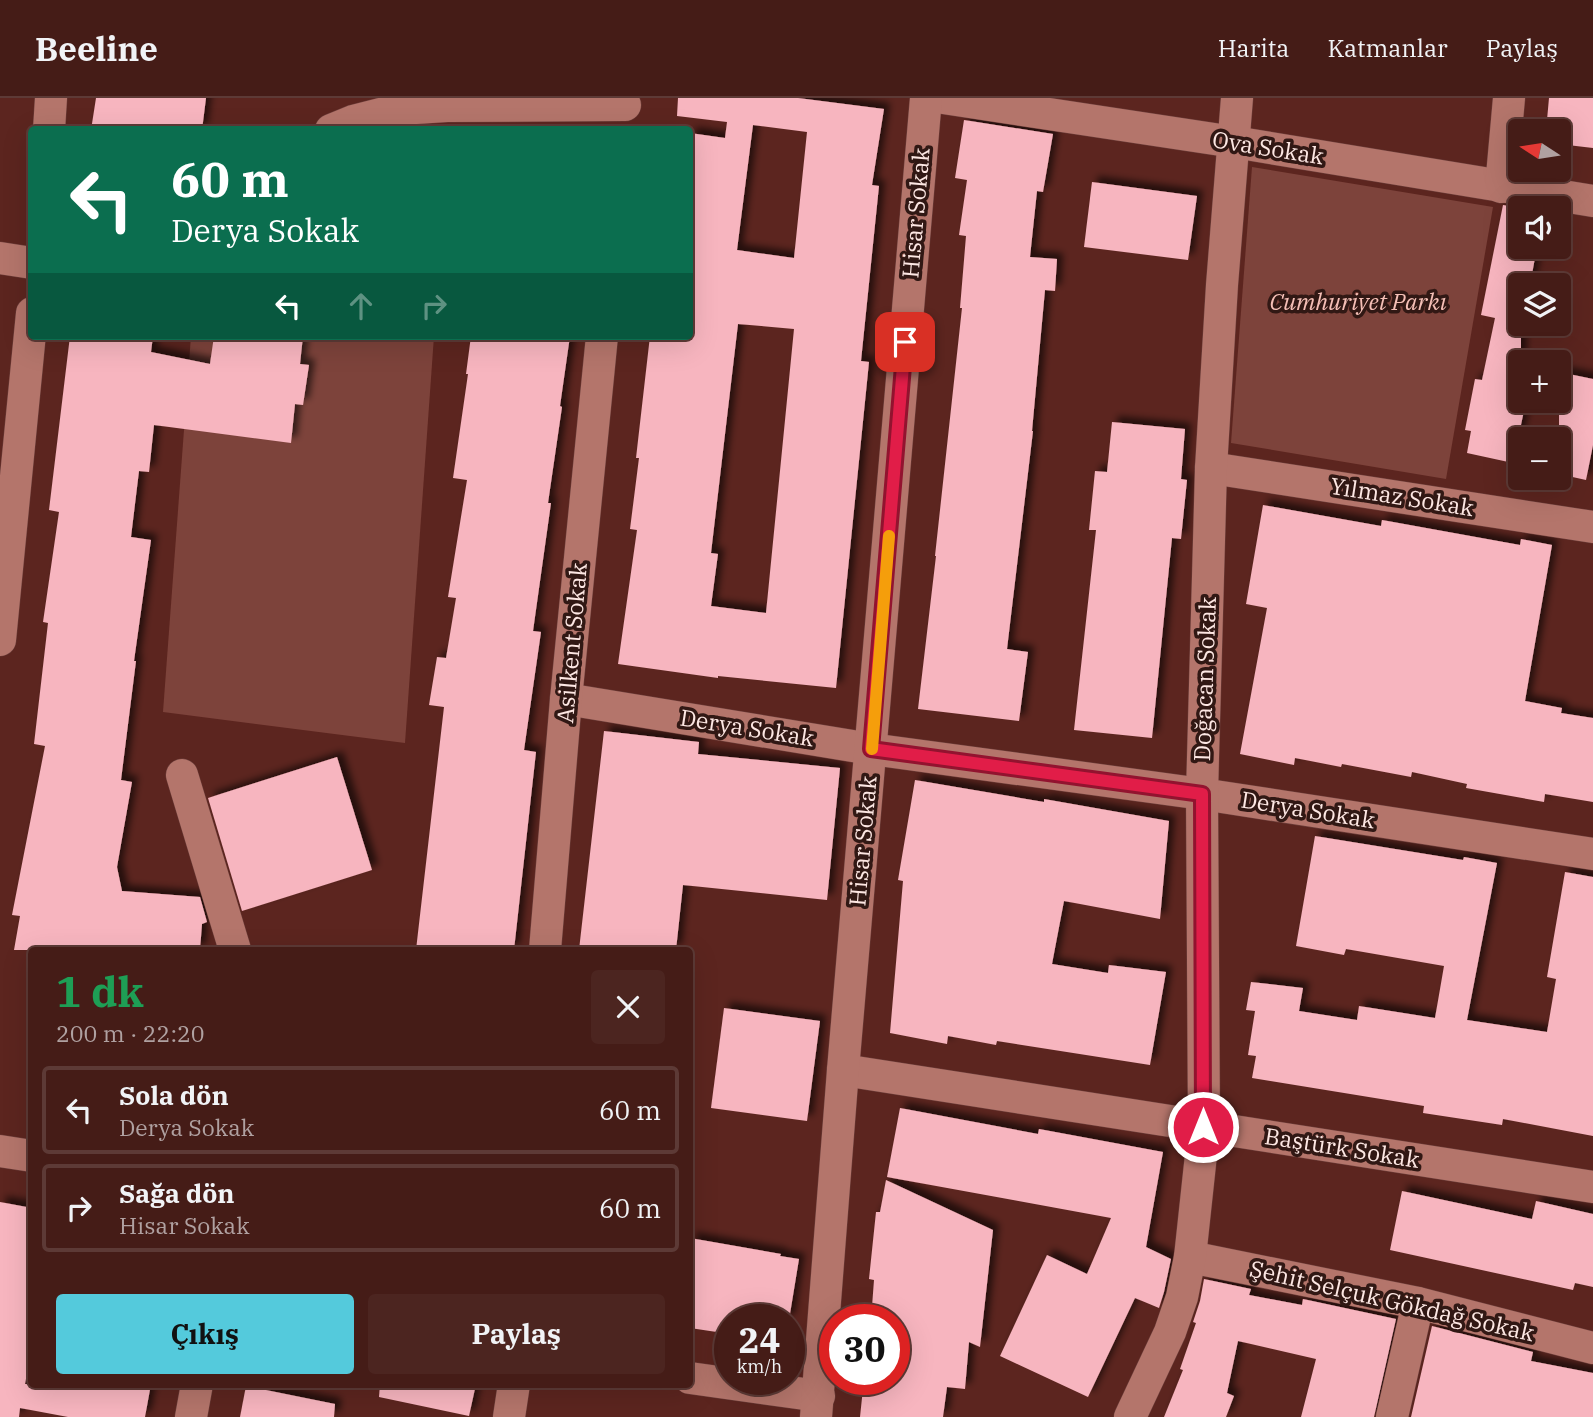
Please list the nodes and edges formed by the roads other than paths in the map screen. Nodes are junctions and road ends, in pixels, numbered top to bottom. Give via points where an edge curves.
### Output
1 (51, 98) edge
2 (926, 98) edge
3 (943, 98) edge
4 (1237, 98) edge
5 (1509, 98) edge
6 (624, 111) edge
7 (49, 126) edge
8 (341, 126) edge
9 (1234, 142) junction
10 (1501, 187) junction
11 (1593, 201) edge
12 (0, 258) edge
13 (28, 262) edge
14 (29, 340) edge
15 (602, 340) edge
16 (1211, 468) junction
17 (1593, 527) edge
18 (0, 640) edge
19 (566, 699) junction
20 (871, 749) junction
21 (182, 775) dead end
22 (1202, 794) junction
23 (1593, 854) edge
24 (234, 947) edge
25 (545, 947) edge
26 (843, 1070) junction
27 (1203, 1127) junction
28 (0, 1151) edge
29 (28, 1155) edge
30 (1593, 1187) edge
31 (1190, 1257) junction
32 (1418, 1303) junction
33 (1593, 1348) edge
34 (693, 1379) edge
35 (196, 1388) edge
36 (513, 1388) edge
37 (817, 1406) edge
38 (191, 1417) edge
39 (509, 1417) edge
40 (1130, 1417) edge
41 (1392, 1417) edge

1 - 7 street
2 - 20 street, Hisar Sokak
3 - 9 street, Ova Sokak
4 - 9 street, Doğacan Sokak
5 - 10 street
6 - 8 street via 447,106 400,109
9 - 10 street, Ova Sokak
9 - 16 street, Doğacan Sokak
10 - 11 street, Ova Sokak
12 - 13 street
14 - 18 street
15 - 19 street, Asilkent Sokak
16 - 17 street, Yılmaz Sokak
16 - 22 street, Doğacan Sokak
19 - 20 street, Derya Sokak
19 - 25 street, Asilkent Sokak
20 - 22 street, Derya Sokak
20 - 26 street, Hisar Sokak
21 - 24 street
22 - 23 street, Derya Sokak
22 - 27 street, Doğacan Sokak
26 - 27 street, Baştürk Sokak
26 - 37 street, Hisar Sokak
27 - 30 street, Baştürk Sokak
27 - 31 street, Doğacan Sokak
28 - 29 street
31 - 32 street, Şehit Selçuk Gökdağ Sokak
31 - 40 street, Doğacan Sokak via 1170,1332
32 - 33 street, Şehit Selçuk Gökdağ Sokak
32 - 41 street
34 - 37 street
35 - 38 street
36 - 39 street

